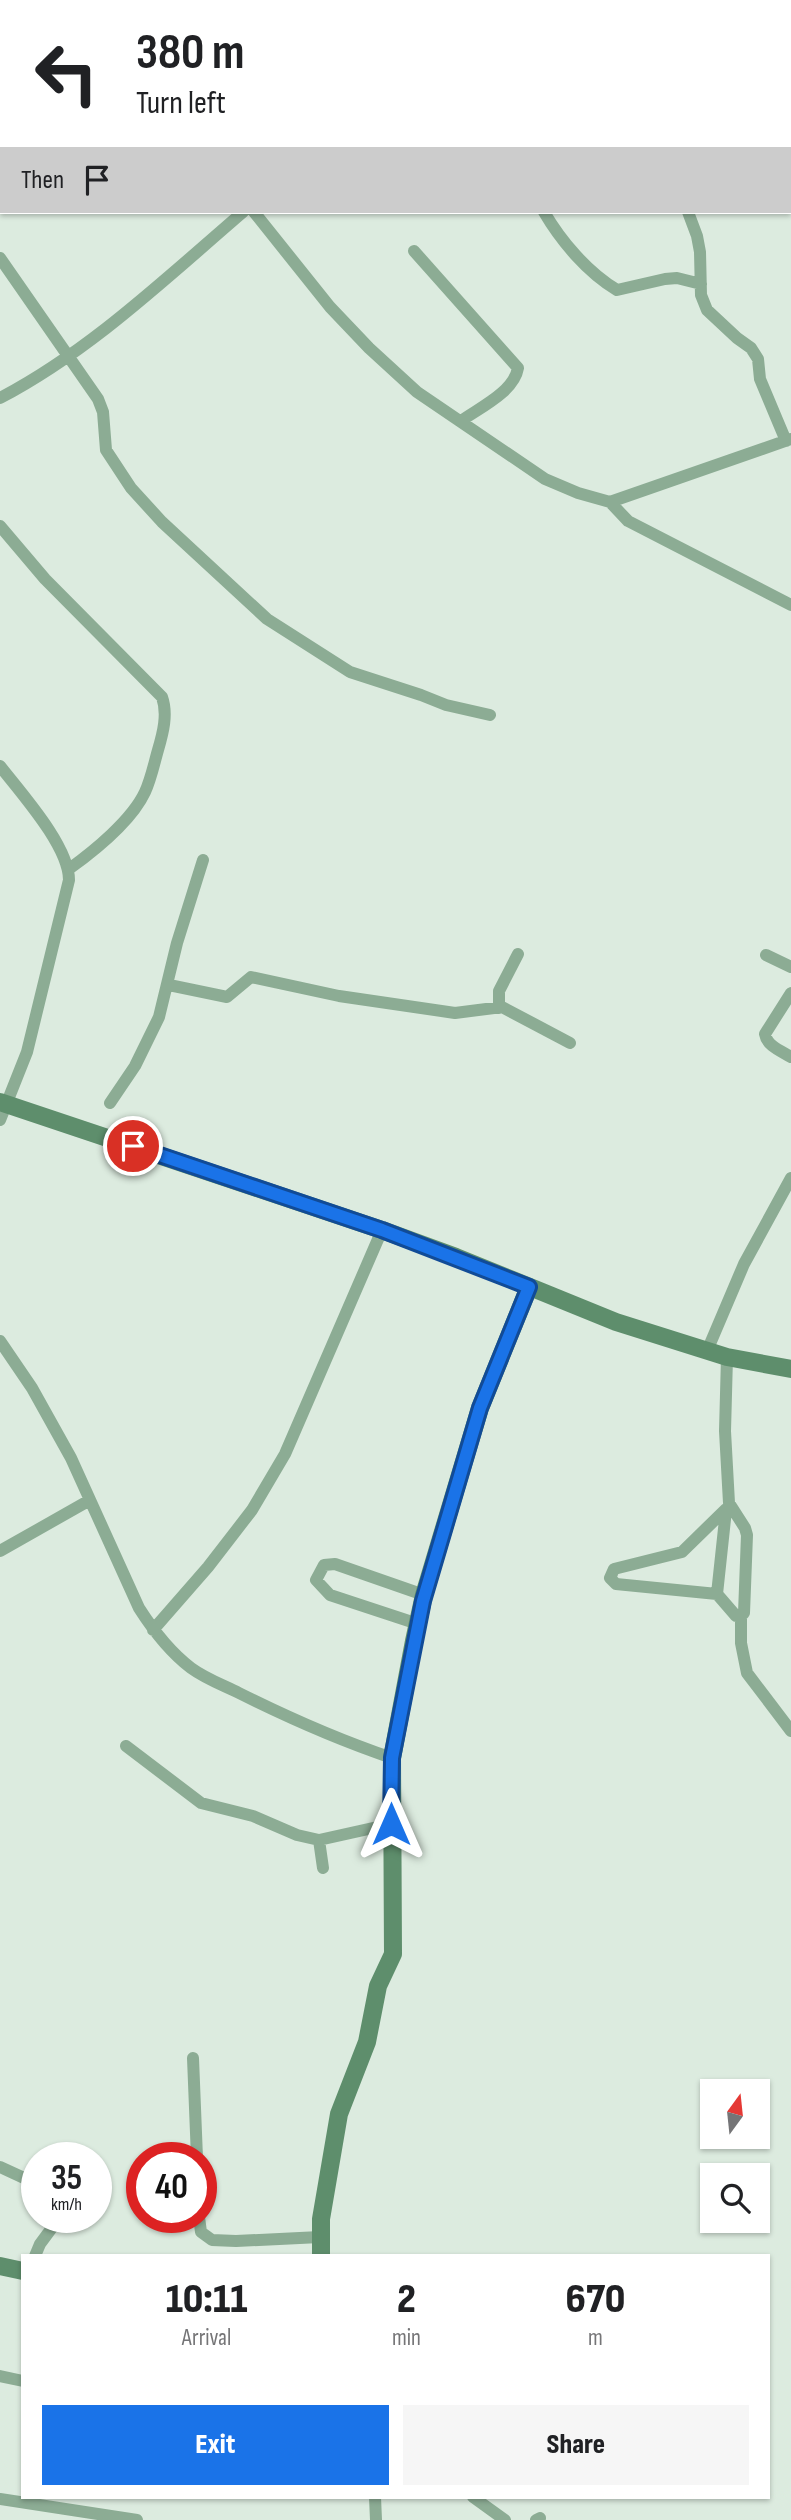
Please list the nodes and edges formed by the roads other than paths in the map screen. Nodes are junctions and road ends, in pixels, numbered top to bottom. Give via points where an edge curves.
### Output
1 (241, 214) edge
2 (256, 214) edge
3 (545, 214) edge
4 (689, 214) edge
5 (414, 251) dead end
6 (0, 258) edge
7 (701, 284) junction
8 (69, 356) junction
9 (0, 398) edge
10 (461, 421) junction
11 (789, 440) edge
12 (610, 502) junction
13 (0, 526) edge
14 (791, 605) edge
15 (490, 715) dead end
16 (0, 766) edge
17 (204, 860) dead end
18 (69, 869) junction
19 (518, 954) dead end
20 (766, 956) dead end
21 (791, 967) edge
22 (169, 985) junction
23 (791, 993) edge
24 (499, 1008) junction
25 (570, 1043) dead end
26 (791, 1057) edge
27 (110, 1103) dead end
28 (3, 1108) edge
29 (791, 1178) edge
30 (382, 1230) junction
31 (529, 1287) junction
32 (0, 1341) edge
33 (707, 1351) junction
34 (727, 1357) junction
35 (790, 1367) edge
36 (90, 1500) junction
37 (727, 1506) junction
38 (0, 1551) edge
39 (717, 1594) junction
40 (424, 1595) junction
41 (741, 1616) junction
42 (418, 1624) junction
43 (153, 1630) junction
44 (791, 1731) edge
45 (126, 1746) dead end
46 (392, 1758) junction
47 (391, 1824) junction
48 (319, 1840) junction
49 (323, 1868) dead end
50 (193, 2059) dead end
51 (196, 2142) edge
52 (0, 2167) edge
53 (21, 2177) edge
54 (48, 2233) edge
55 (202, 2233) edge
56 (320, 2237) junction
57 (36, 2254) edge
58 (321, 2254) edge
59 (0, 2266) edge
60 (21, 2271) edge
61 (0, 2375) edge
62 (21, 2380) edge
63 (0, 2499) edge
64 (375, 2499) edge
65 (476, 2499) edge
66 (137, 2520) edge
67 (376, 2520) edge
68 (505, 2520) edge

1 - 8 street
2 - 10 street via 369,348 417,392
3 - 7 street via 556,233 604,283 617,290 677,278
4 - 7 street via 700,252
5 - 10 street via 518,369 507,387
6 - 8 street
7 - 11 street via 708,310 758,359 760,379
8 - 9 street
8 - 15 street via 97,399 103,412 106,450 131,488 179,539 267,618 350,672
10 - 12 street via 545,479
11 - 12 street
12 - 14 street via 628,521
13 - 18 street via 165,705 160,741 138,805
16 - 18 street via 44,822
17 - 22 street via 177,943
18 - 28 street via 27,1052
19 - 24 street via 499,990
20 - 21 street
22 - 24 street via 227,997 251,976 339,996 455,1013
22 - 27 street via 135,1066
23 - 26 street via 765,1034 770,1045
24 - 25 street
28 - 30 street
29 - 33 street via 744,1264
30 - 31 street
30 - 43 street via 285,1454 252,1510
31 - 33 street
31 - 40 street via 480,1408
32 - 36 street via 33,1388
33 - 34 street
34 - 35 street
34 - 37 street
36 - 38 street
36 - 43 street
37 - 39 street
37 - 39 street via 682,1552 614,1569 610,1578 616,1584
37 - 41 street via 747,1531
39 - 41 street
40 - 42 street
40 - 42 street via 335,1564 324,1565 316,1580 330,1595
41 - 44 street via 747,1673
42 - 46 street
43 - 46 street via 202,1675 323,1732
45 - 48 street via 201,1803
46 - 47 street
47 - 48 street
47 - 56 street via 393,1954 378,1986 367,2042 339,2114
48 - 49 street
50 - 51 street
52 - 53 street
54 - 57 street
55 - 56 street via 212,2240
56 - 58 street
59 - 60 street
61 - 62 street
63 - 66 street
64 - 67 street
65 - 68 street

